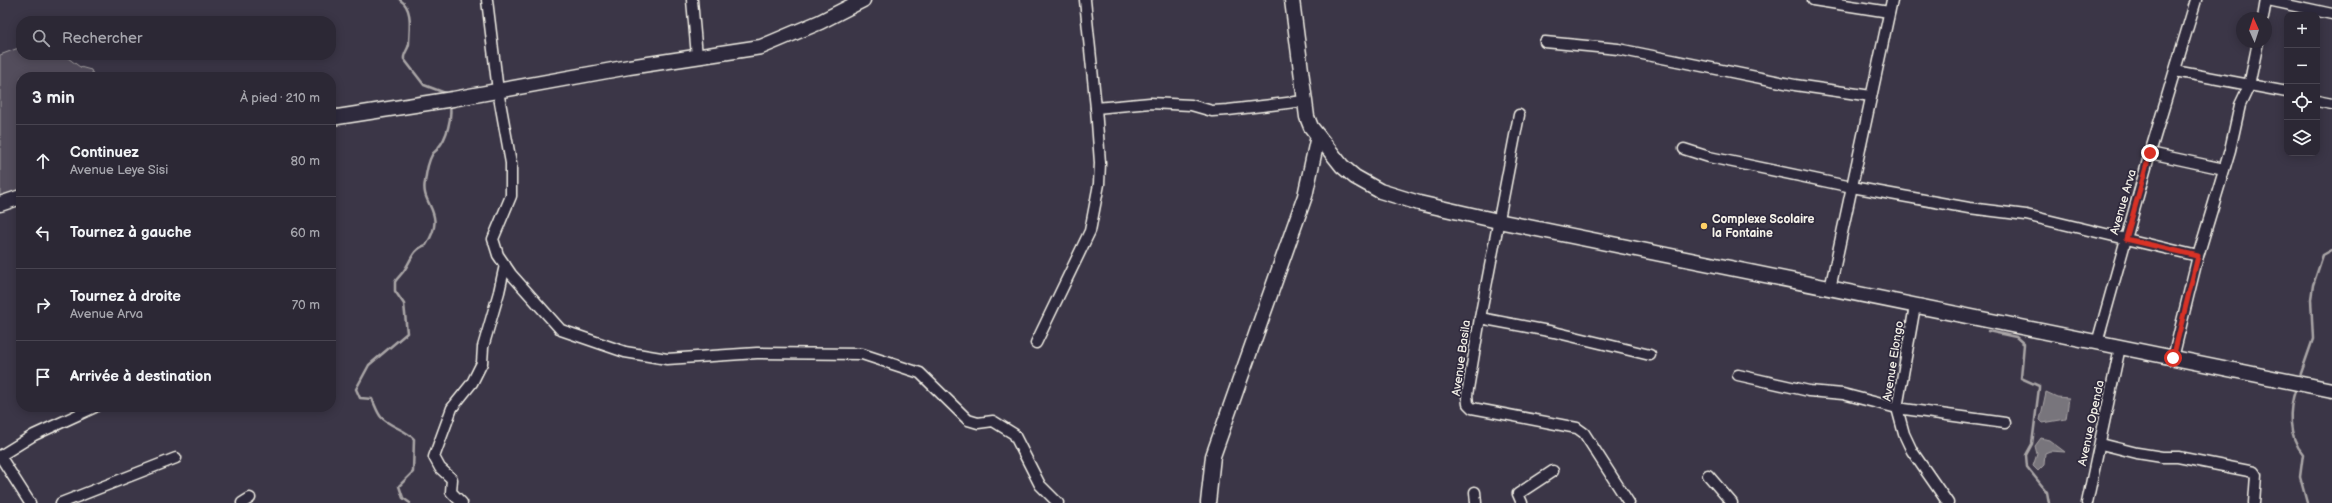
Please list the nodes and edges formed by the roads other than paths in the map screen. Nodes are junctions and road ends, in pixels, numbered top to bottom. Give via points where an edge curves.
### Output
1 (487, 0) edge
2 (692, 0) edge
3 (862, 0) edge
4 (1084, 0) edge
5 (1292, 0) edge
6 (1813, 0) edge
7 (1892, 0) edge
8 (2196, 0) edge
9 (2267, 0) edge
10 (1889, 12) junction
11 (2264, 12) edge
12 (2332, 14) edge
13 (1545, 42) dead end
14 (2257, 48) edge
15 (697, 56) junction
16 (2175, 71) junction
17 (2249, 86) junction
18 (498, 91) junction
19 (2284, 92) edge
20 (1871, 96) junction
21 (1304, 101) junction
22 (2320, 102) edge
23 (2332, 104) edge
24 (1096, 108) junction
25 (1519, 115) dead end
26 (336, 117) edge
27 (1318, 136) junction
28 (1684, 149) dead end
29 (2150, 153) junction
30 (2224, 169) junction
31 (1852, 187) junction
32 (16, 199) edge
33 (0, 204) edge
34 (1498, 221) junction
35 (2126, 239) junction
36 (2198, 256) junction
37 (505, 265) junction
38 (1830, 289) junction
39 (1915, 306) junction
40 (1480, 318) junction
41 (1036, 343) dead end
42 (2097, 343) junction
43 (2120, 347) junction
44 (1650, 355) dead end
45 (2173, 358) junction
46 (1738, 375) dead end
47 (2332, 390) edge
48 (1898, 408) junction
49 (84, 412) edge
50 (2006, 423) dead end
51 (2101, 444) junction
52 (0, 456) edge
53 (176, 458) dead end
54 (1553, 471) dead end
55 (1708, 475) dead end
56 (1475, 492) dead end
57 (30, 503) edge
58 (60, 503) edge
59 (462, 503) edge
60 (1058, 503) edge
61 (1208, 503) edge
62 (1476, 503) edge
63 (1522, 503) edge
64 (1629, 503) edge
65 (1732, 503) edge
66 (1948, 503) edge
67 (2087, 503) edge
68 (2254, 503) edge

1 - 18 street
2 - 15 street
3 - 15 street via 769,45
4 - 24 street
5 - 21 street
6 - 10 street
7 - 10 street
8 - 16 street, Avenue Arva
9 - 11 street
9 - 12 street
10 - 20 street
13 - 20 street via 1618,49 1795,85
14 - 17 street
15 - 18 street
16 - 17 street
16 - 29 street, Avenue Arva
17 - 19 street
17 - 30 street via 2240,105
18 - 26 street
18 - 37 street via 511,163 511,196 493,239 498,255
20 - 31 street
21 - 24 street via 1212,111 1191,105 1150,103
21 - 27 street via 1311,127
22 - 23 street
24 - 41 street via 1099,184 1090,231
25 - 34 street, Avenue Basila
27 - 34 street via 1342,166 1355,177 1380,191
27 - 61 street via 1305,196 1213,456
28 - 31 street via 1709,157
29 - 30 street
29 - 35 street, Avenue Arva
30 - 36 street
31 - 35 street via 1968,208 2026,215
31 - 38 street
32 - 33 street
34 - 38 street
34 - 40 street, Avenue Basila
35 - 36 street
35 - 42 street, Avenue Arva
36 - 45 street
37 - 59 street via 483,348 482,363 472,384 452,408 434,457 440,468 452,479 451,492
37 - 60 street via 561,330 625,352 671,359 757,353 856,354 916,371 932,383 968,420 978,424 993,422 1014,434 1040,485
38 - 39 street
39 - 42 street
39 - 48 street, Avenue Elongo
40 - 44 street via 1554,332
40 - 64 street, Avenue Basila via 1467,395 1468,404 1472,408 1569,425 1584,434
42 - 43 street
43 - 45 street
43 - 51 street, Avenue Openda
45 - 47 street
46 - 48 street via 1809,391 1843,394
48 - 50 street
48 - 66 street, Avenue Elongo via 1904,434 1912,451
49 - 52 street via 34,435
51 - 67 street, Avenue Openda
51 - 68 street via 2254,472
52 - 57 street
53 - 58 street
54 - 63 street via 1518,494
55 - 65 street
56 - 62 street

